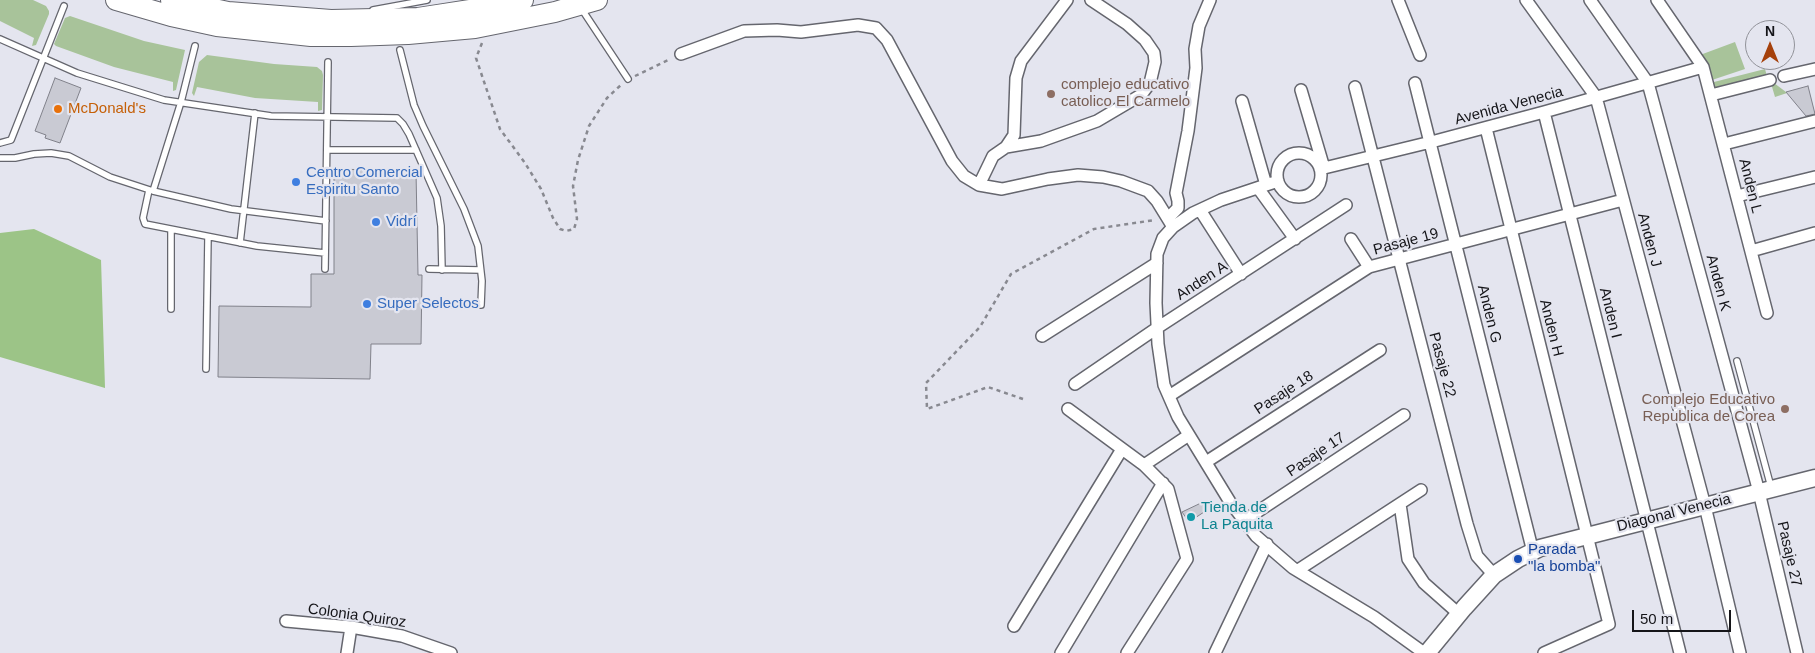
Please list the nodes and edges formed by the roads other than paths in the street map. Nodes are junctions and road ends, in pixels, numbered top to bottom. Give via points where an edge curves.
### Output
1 (116, 0) edge
2 (171, 0) edge
3 (427, 0) edge
4 (523, 0) edge
5 (1066, 0) edge
6 (1091, 0) edge
7 (1210, 0) edge
8 (1398, 0) edge
9 (1526, 0) edge
10 (1590, 0) edge
11 (1657, 0) edge
12 (588, 2) edge
13 (64, 6) dead end
14 (331, 20) junction
15 (0, 38) edge
16 (195, 46) dead end
17 (400, 50) dead end
18 (681, 54) road end
19 (1420, 55) dead end
20 (43, 58) junction
21 (328, 62) dead end
22 (1703, 66) junction
23 (1815, 69) edge
24 (1784, 76) dead end
25 (628, 79) road end
26 (1770, 80) dead end
27 (1416, 83) dead end
28 (1648, 83) junction
29 (1355, 87) dead end
30 (1301, 90) dead end
31 (1711, 95) junction
32 (1596, 97) junction
33 (1242, 101) dead end
34 (181, 102) junction
35 (1544, 112) junction
36 (255, 113) junction
37 (327, 117) junction
38 (1815, 121) edge
39 (1486, 128) junction
40 (1431, 142) junction
41 (0, 144) edge
42 (1724, 144) junction
43 (1006, 147) junction
44 (327, 150) junction
45 (416, 150) junction
46 (1372, 156) junction
47 (0, 158) edge
48 (1322, 168) junction
49 (1815, 176) edge
50 (1278, 181) junction
51 (979, 185) junction
52 (1262, 186) junction
53 (151, 190) junction
54 (1737, 196) junction
55 (1623, 200) junction
56 (1346, 205) dead end
57 (1200, 210) junction
58 (244, 211) junction
59 (1569, 214) junction
60 (326, 221) junction
61 (1170, 222) junction
62 (1511, 229) junction
63 (172, 230) junction
64 (1815, 233) edge
65 (208, 238) junction
66 (1294, 239) junction
67 (1351, 239) dead end
68 (240, 243) junction
69 (1456, 244) junction
70 (1751, 251) junction
71 (325, 253) junction
72 (1399, 260) junction
73 (1157, 263) junction
74 (1369, 267) junction
75 (325, 269) dead end
76 (429, 270) dead end
77 (442, 270) junction
78 (480, 270) junction
79 (1241, 274) junction
80 (436, 304) dead end
81 (171, 309) dead end
82 (1767, 313) dead end
83 (1157, 328) junction
84 (1042, 336) dead end
85 (1380, 350) dead end
86 (1737, 361) dead end
87 (206, 369) dead end
88 (1075, 384) dead end
89 (1169, 396) junction
90 (1068, 410) dead end
91 (1404, 415) dead end
92 (1189, 435) junction
93 (1122, 449) junction
94 (1206, 462) junction
95 (1144, 465) junction
96 (1814, 481) edge
97 (1162, 483) junction
98 (1421, 490) dead end
99 (1766, 490) junction
100 (1400, 504) junction
101 (1705, 506) junction
102 (1245, 520) junction
103 (1647, 521) junction
104 (1586, 536) junction
105 (1267, 544) junction
106 (1533, 552) junction
107 (1298, 570) junction
108 (1494, 574) junction
109 (1459, 614) junction
110 (286, 621) dead end
111 (1014, 626) dead end
112 (350, 628) junction
113 (347, 653) edge
114 (451, 653) edge
115 (1061, 653) edge
116 (1127, 653) edge
117 (1215, 653) edge
118 (1426, 653) edge
119 (1544, 653) edge
120 (1680, 653) edge
121 (1740, 653) edge
122 (1796, 653) edge

1 - 12 highway via 217,26 311,36 453,31 555,12
2 - 14 highway via 228,12
3 - 14 lane
4 - 14 highway via 418,18
5 - 43 street via 1020,61 1016,78 1014,135
6 - 43 street via 1145,40 1156,62 1150,83 1141,95 1096,120 1041,141
7 - 61 street via 1199,26 1188,131 1176,193 1178,208
8 - 19 street
9 - 32 street, Anden J
10 - 28 street, Anden K
11 - 22 street, Anden L
12 - 25 lane
13 - 20 lane
15 - 20 lane
16 - 34 lane
17 - 78 lane via 414,105 464,209 478,246
18 - 51 street via 744,31 801,32 858,25 876,28 887,40 952,162 964,176
20 - 34 lane via 77,74
20 - 41 lane via 11,140
21 - 37 lane
22 - 28 street, Avenida Venecia
22 - 31 street, Anden L
23 - 24 street
26 - 31 street
27 - 40 street, Anden G
28 - 32 street, Avenida Venecia
28 - 99 street, Anden K
29 - 46 street, Pasaje 22
30 - 48 street
31 - 42 street, Anden L
32 - 35 street, Avenida Venecia
32 - 55 street, Anden J
33 - 52 street
34 - 36 lane
34 - 53 lane
35 - 39 street, Avenida Venecia
35 - 59 street, Anden I
36 - 37 lane
36 - 58 lane
37 - 44 lane
37 - 45 lane via 397,118
38 - 42 street
39 - 40 street, Avenida Venecia
39 - 62 street, Anden H
40 - 46 street, Avenida Venecia
40 - 69 street, Anden G
42 - 54 street, Anden L
43 - 51 street via 993,156
44 - 45 lane
44 - 60 lane
45 - 77 lane via 437,198
46 - 48 street, Avenida Venecia
46 - 72 street, Pasaje 22
47 - 53 lane via 51,153 69,156 110,177
48 - 50 street via 1306,154 1291,154 1279,165
48 - 50 street via 1319,184 1308,195 1292,196
49 - 54 street
50 - 52 street
51 - 61 street via 1002,189 1078,175 1103,177 1148,191
52 - 57 street
52 - 66 street
53 - 58 lane
53 - 63 lane via 143,218 145,224
54 - 70 street, Anden L
55 - 59 street, Pasaje 19
55 - 101 street, Anden J
56 - 66 street, Anden A
57 - 61 street
57 - 79 street
58 - 60 lane
58 - 68 lane
59 - 62 street, Pasaje 19
59 - 103 street, Anden I
60 - 71 lane
61 - 73 street via 1162,238
62 - 69 street, Pasaje 19
62 - 104 street, Anden H
63 - 65 lane
63 - 81 lane
64 - 70 street
65 - 68 lane
65 - 87 lane
66 - 79 street, Anden A
67 - 74 street
68 - 71 lane
69 - 72 street, Pasaje 19
69 - 106 street, Anden G
70 - 82 street, Anden L
71 - 75 lane
72 - 74 street, Pasaje 19
72 - 108 street, Pasaje 22 via 1467,524 1477,556
73 - 83 street
73 - 84 street
74 - 89 street, Pasaje 19
76 - 77 lane
77 - 78 lane
78 - 80 lane via 481,305
79 - 83 street, Anden A
83 - 88 street, Anden A
83 - 89 street via 1164,385
85 - 94 street, Pasaje 18
86 - 99 lane
89 - 92 street
90 - 93 street
91 - 102 street, Pasaje 17
92 - 94 street
92 - 95 street
93 - 95 street
93 - 111 street
94 - 102 street
95 - 97 street
96 - 99 street, Diagonal Venecia
97 - 115 street
97 - 116 street via 1168,488 1187,559
98 - 100 street
99 - 101 street, Diagonal Venecia
99 - 122 street, Pasaje 27
100 - 107 street
100 - 109 street via 1408,559 1424,583
101 - 103 street, Diagonal Venecia
101 - 121 street, Anden J
102 - 105 street via 1256,536
103 - 104 street, Diagonal Venecia
103 - 120 street, Anden I
104 - 106 street, Diagonal Venecia
104 - 119 street, Anden H via 1608,624
105 - 107 street
105 - 117 street
106 - 108 street, Diagonal Venecia
107 - 118 street
108 - 109 street, Diagonal Venecia
109 - 118 street, Diagonal Venecia
110 - 112 street, Colonia Quiroz
112 - 113 street
112 - 114 street, Colonia Quiroz via 402,636

